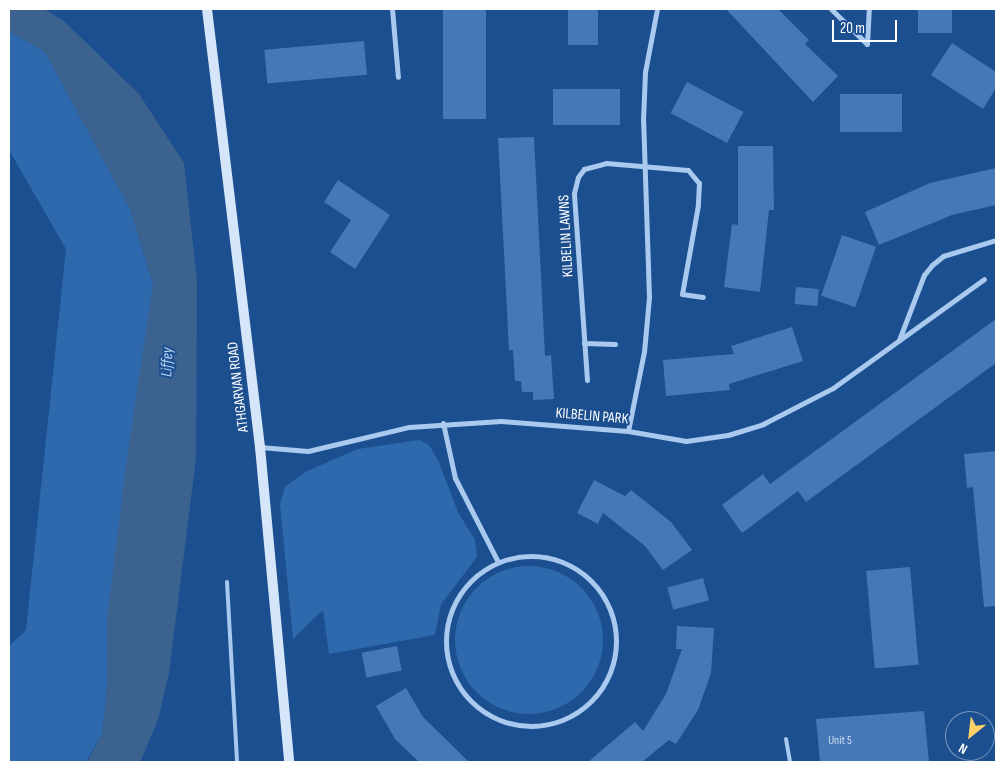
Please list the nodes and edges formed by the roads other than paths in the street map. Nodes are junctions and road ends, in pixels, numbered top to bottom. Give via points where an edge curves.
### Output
1 (208, 9) edge
2 (392, 9) edge
3 (657, 9) edge
4 (832, 9) edge
5 (869, 9) edge
6 (398, 77) dead end
7 (646, 167) junction
8 (996, 240) edge
9 (984, 279) dead end
10 (703, 297) dead end
11 (899, 340) junction
12 (584, 343) junction
13 (615, 344) dead end
14 (587, 380) dead end
15 (443, 423) junction
16 (628, 432) junction
17 (260, 447) junction
18 (498, 562) junction
19 (227, 582) dead end
20 (786, 739) dead end
21 (237, 762) edge
22 (289, 762) edge
23 (790, 762) edge

1 - 17 main road, ATHGARVAN ROAD
2 - 6 street
3 - 7 street via 645,72
4 - 5 street via 867,44
7 - 10 street, KILBELIN LAWNS via 688,170 699,183 682,294
7 - 12 street, KILBELIN LAWNS via 606,164 584,169 578,177 574,194
7 - 16 street via 649,297 644,352
8 - 11 street via 943,256 932,265 924,275
9 - 11 street, KILBELIN PARK
11 - 16 street, KILBELIN PARK via 832,388 763,424 728,435 686,441
12 - 13 street
12 - 14 street, KILBELIN LAWNS
15 - 16 street, KILBELIN PARK via 501,421
15 - 17 street, KILBELIN PARK via 375,432 308,451
15 - 18 street via 456,478
17 - 22 main road, ATHGARVAN ROAD
18 - 18 street via 520,556 547,557 572,566 594,583 609,605 616,631 612,667 606,684 590,705 567,720 541,727 514,726 497,720 468,699 453,677 445,651 447,624 454,604 470,582
19 - 21 lane
20 - 23 lane

